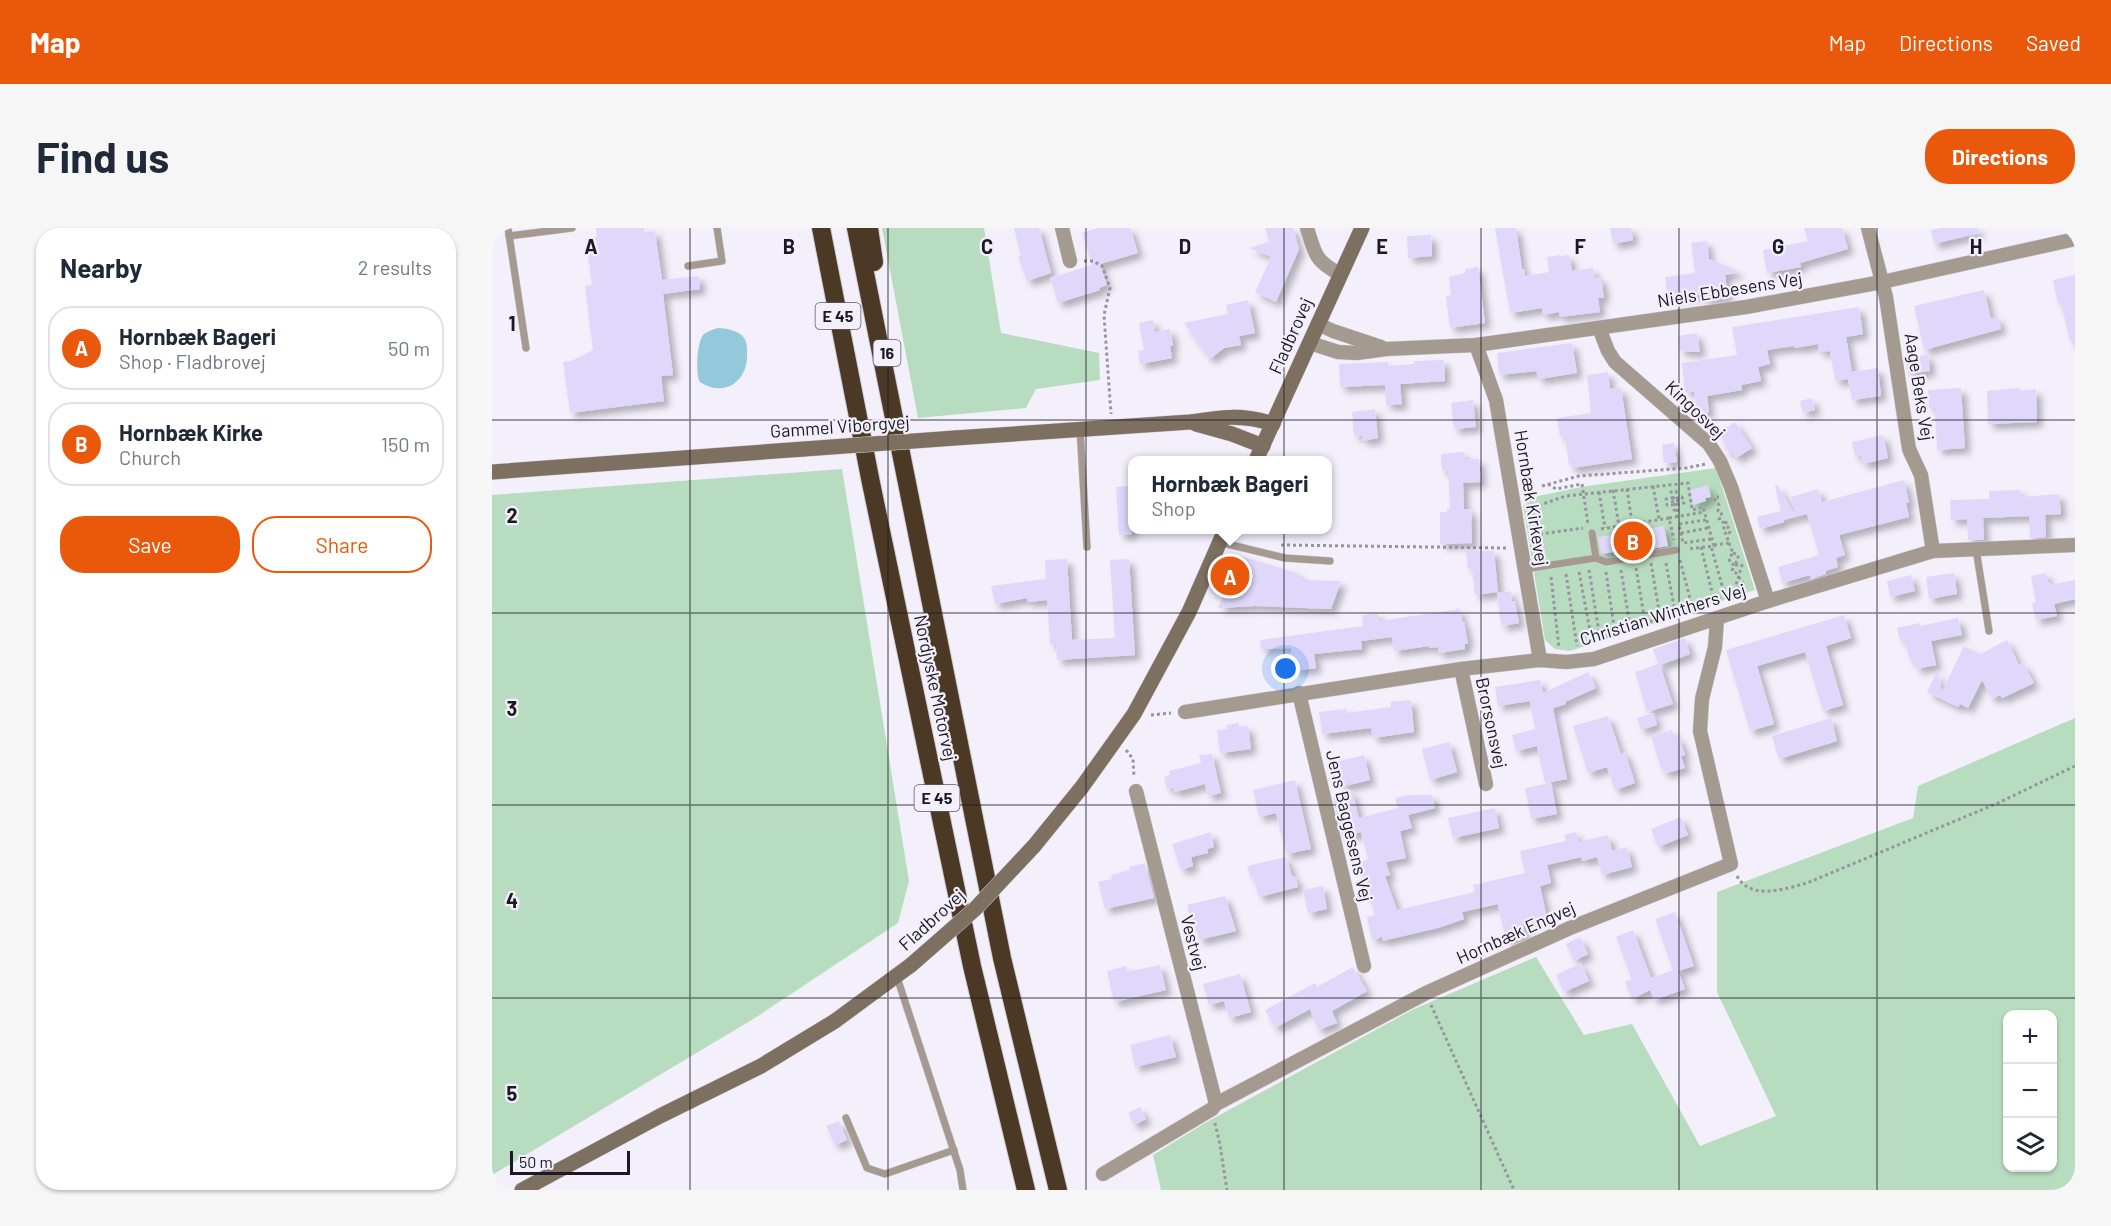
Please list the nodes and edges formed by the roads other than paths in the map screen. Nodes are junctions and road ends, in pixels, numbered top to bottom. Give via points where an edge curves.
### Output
1 (508, 228) edge
2 (572, 228) edge
3 (717, 228) edge
4 (813, 228) edge
5 (821, 228) edge
6 (856, 228) edge
7 (869, 228) edge
8 (1062, 228) edge
9 (1307, 228) edge
10 (1362, 228) edge
11 (1868, 228) edge
12 (509, 236) junction
13 (2075, 239) edge
14 (1070, 261) road end
15 (688, 266) dead end
16 (1340, 274) junction
17 (1882, 282) junction
18 (1318, 324) junction
19 (1599, 328) junction
20 (1310, 343) junction
21 (1476, 345) junction
22 (526, 348) dead end
23 (1386, 349) junction
24 (855, 404) junction
25 (1190, 422) junction
26 (1273, 424) junction
27 (1080, 429) junction
28 (1263, 446) junction
29 (1258, 456) edge
30 (492, 472) edge
31 (905, 478) junction
32 (1591, 530) road end
33 (1222, 536) edge
34 (2075, 545) edge
35 (1087, 547) dead end
36 (1976, 549) junction
37 (1676, 550) road end
38 (1933, 551) junction
39 (1596, 558) junction
40 (1330, 561) dead end
41 (1525, 569) junction
42 (1768, 601) junction
43 (1717, 618) junction
44 (1989, 631) dead end
45 (1540, 660) junction
46 (1461, 669) junction
47 (1299, 693) junction
48 (1185, 712) road end
49 (1486, 784) dead end
50 (1136, 791) road end
51 (1364, 966) dead end
52 (897, 977) junction
53 (1214, 1107) junction
54 (846, 1118) dead end
55 (954, 1150) junction
56 (1103, 1174) dead end
57 (522, 1190) edge
58 (963, 1190) edge
59 (1026, 1190) edge
60 (1058, 1190) edge

1 - 12 lane
2 - 12 lane
3 - 15 lane via 722,261
4 - 24 highway, 16
5 - 24 highway, Nordjyske Motorvej / E 45
6 - 31 highway, Nordjyske Motorvej / E 45
7 - 31 highway, 16
8 - 14 street
9 - 16 street via 1318,259
10 - 16 main road, Fladbrovej
11 - 17 street, Aage Beks Vej
12 - 22 lane
13 - 17 street, Niels Ebbesens Vej
16 - 18 main road, Fladbrovej
17 - 19 street, Niels Ebbesens Vej
17 - 38 street, Aage Beks Vej via 1909,449 1921,475
18 - 20 main road, Fladbrovej
18 - 23 street, Niels Ebbesens Vej
19 - 21 street, Niels Ebbesens Vej
19 - 42 street, Kingosvej via 1615,362 1709,444 1720,461
20 - 23 street, Niels Ebbesens Vej via 1338,352
20 - 26 main road, Fladbrovej
21 - 23 street, Niels Ebbesens Vej
21 - 41 street, Hornbæk Kirkevej via 1496,400
24 - 59 highway, Nordjyske Motorvej / E 45 via 972,966
25 - 26 main road, Gammel Viborgvej via 1240,416
25 - 27 main road, Gammel Viborgvej
25 - 28 main road, Gammel Viborgvej
26 - 28 main road, Fladbrovej
27 - 30 main road, Gammel Viborgvej, bridge
27 - 35 lane
28 - 29 main road, Fladbrovej
31 - 60 highway, Nordjyske Motorvej / E 45 via 1002,958
32 - 39 lane
33 - 40 lane via 1285,558
33 - 52 main road, Fladbrovej, bridge via 1189,612 1134,714 1082,787 975,909
34 - 36 street, Christian Winthers Vej
36 - 38 street, Christian Winthers Vej
36 - 44 lane
37 - 39 lane via 1606,562
38 - 42 street, Christian Winthers Vej
39 - 41 lane
41 - 45 street, Hornbæk Kirkevej
42 - 43 street, Christian Winthers Vej
43 - 45 street, Christian Winthers Vej via 1594,659
43 - 53 street, Hornbæk Engvej via 1700,730 1731,864 1570,928 1426,993
45 - 46 street, Christian Winthers Vej
46 - 47 street, Christian Winthers Vej
46 - 49 street, Brorsonsvej
47 - 48 street, Christian Winthers Vej
47 - 51 street, Jens Baggesens Vej
50 - 53 street, Vestvej
52 - 55 lane
52 - 57 main road, Fladbrovej via 835,1022 761,1066
53 - 56 street, Hornbæk Engvej
54 - 55 lane via 867,1168 885,1174
55 - 58 lane

